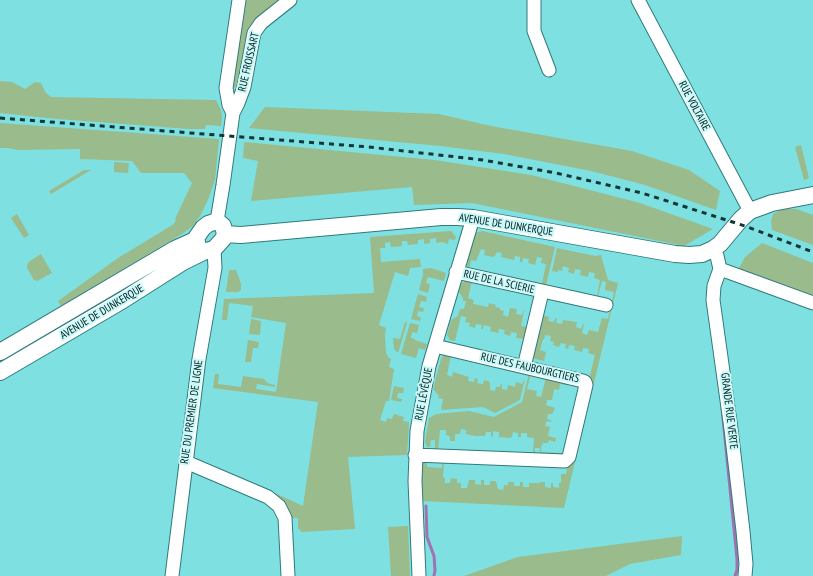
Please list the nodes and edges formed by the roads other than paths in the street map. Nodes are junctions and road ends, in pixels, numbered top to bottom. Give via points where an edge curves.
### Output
1 (239, 0) edge
2 (290, 0) edge
3 (534, 0) edge
4 (638, 0) edge
5 (549, 70) dead end
6 (233, 113) junction
7 (813, 195) edge
8 (750, 211) junction
9 (473, 218) junction
10 (221, 228) junction
11 (204, 247) junction
12 (713, 249) junction
13 (720, 269) junction
14 (456, 272) junction
15 (542, 292) junction
16 (813, 303) edge
17 (606, 305) dead end
18 (435, 346) junction
19 (0, 352) edge
20 (524, 367) junction
21 (0, 372) edge
22 (416, 455) junction
23 (186, 462) junction
24 (172, 576) edge
25 (288, 576) edge
26 (420, 576) edge
27 (745, 576) edge

1 - 6 street, RUE FROISSART via 226,88
2 - 6 street, RUE FROISSART via 256,30 244,87
3 - 5 street via 534,31
4 - 8 street, RUE VOLTAIRE
6 - 10 street, RUE FROISSART via 223,185
7 - 8 main road via 772,203
8 - 12 main road
9 - 10 main road, AVENUE DE DUNKERQUE via 441,217 241,235
9 - 12 main road, AVENUE DE DUNKERQUE via 675,254 702,254
9 - 14 street, RUE LÉVÊQUE
10 - 11 main road, AVENUE DE DUNKERQUE via 223,239
10 - 11 main road, AVENUE DE DUNKERQUE via 208,224 203,228
11 - 19 main road, AVENUE DE DUNKERQUE via 175,249
11 - 21 main road, AVENUE DE DUNKERQUE via 123,300
11 - 23 street, RUE DU PREMIER DE LIGNE via 215,268 200,352
12 - 13 street
13 - 16 street
13 - 27 street, GRANDE RUE VERTE via 714,286 714,300 743,531
14 - 15 street, RUE DE LA SCIERIE
14 - 18 street, RUE LÉVÊQUE
15 - 17 street, RUE DE LA SCIERIE
15 - 20 street, RUE DE LA SCIERIE
18 - 20 street, RUE DES FAUBOURGTIERS
18 - 22 street, RUE LÉVÊQUE via 429,366
20 - 22 street, RUE DES FAUBOURGTIERS via 585,382 567,460 564,462
22 - 26 street, RUE LÉVÊQUE via 415,508
23 - 24 street, RUE DU PREMIER DE LIGNE
23 - 25 street via 268,497 279,506 285,518

